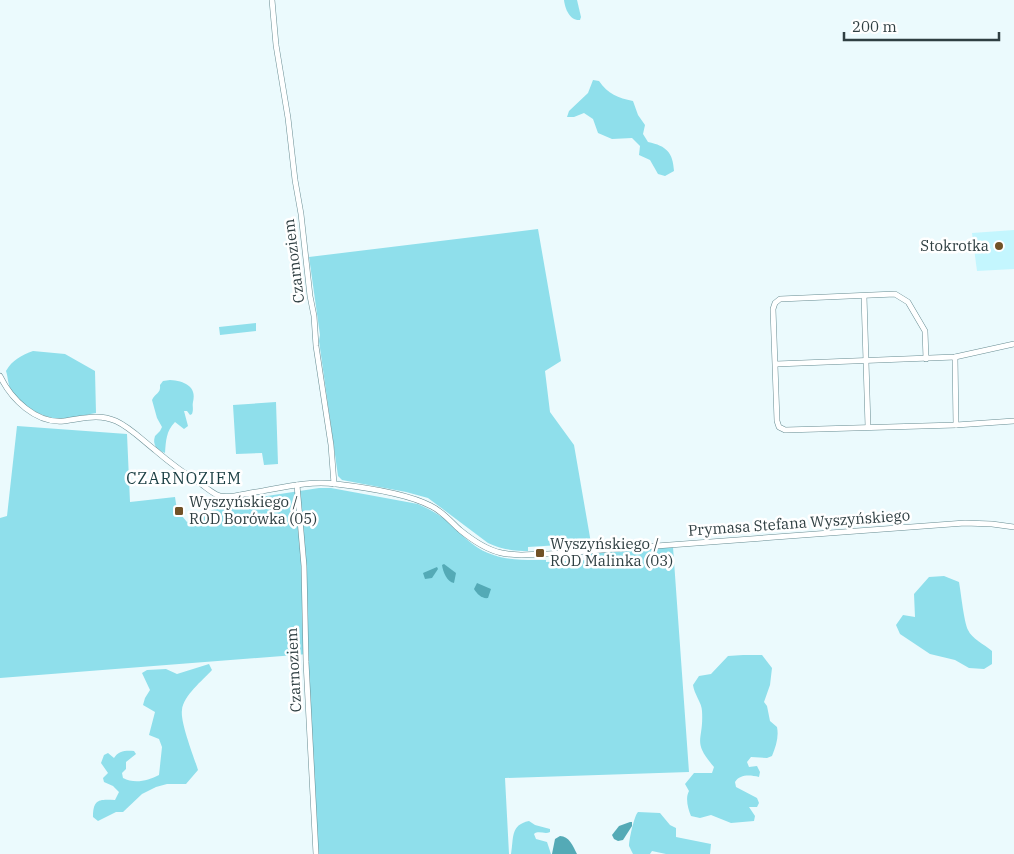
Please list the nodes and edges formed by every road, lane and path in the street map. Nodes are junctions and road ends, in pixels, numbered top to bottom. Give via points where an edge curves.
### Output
1 (272, 0) edge
2 (864, 296) junction
3 (1014, 344) edge
4 (955, 357) junction
5 (926, 359) junction
6 (866, 361) junction
7 (776, 364) junction
8 (0, 376) edge
9 (1014, 421) edge
10 (956, 425) junction
11 (868, 427) junction
12 (334, 484) junction
13 (297, 485) junction
14 (1014, 527) edge
15 (316, 854) edge

1 - 12 street, Czarnoziem
2 - 5 street via 895,294 908,302 925,331
2 - 6 street
2 - 7 street via 780,299 774,309
3 - 4 street
4 - 5 street
4 - 10 street
5 - 6 street
6 - 7 street
6 - 11 street
7 - 11 street via 779,427 785,430
8 - 13 street via 17,401 51,421 96,417 115,420 217,495 232,496
9 - 10 street
10 - 11 street
12 - 13 street
12 - 14 street, Prymasa Stefana Wyszyńskiego via 373,490 434,507 481,545 497,553 511,555 965,524
13 - 15 street, Czarnoziem via 304,566

